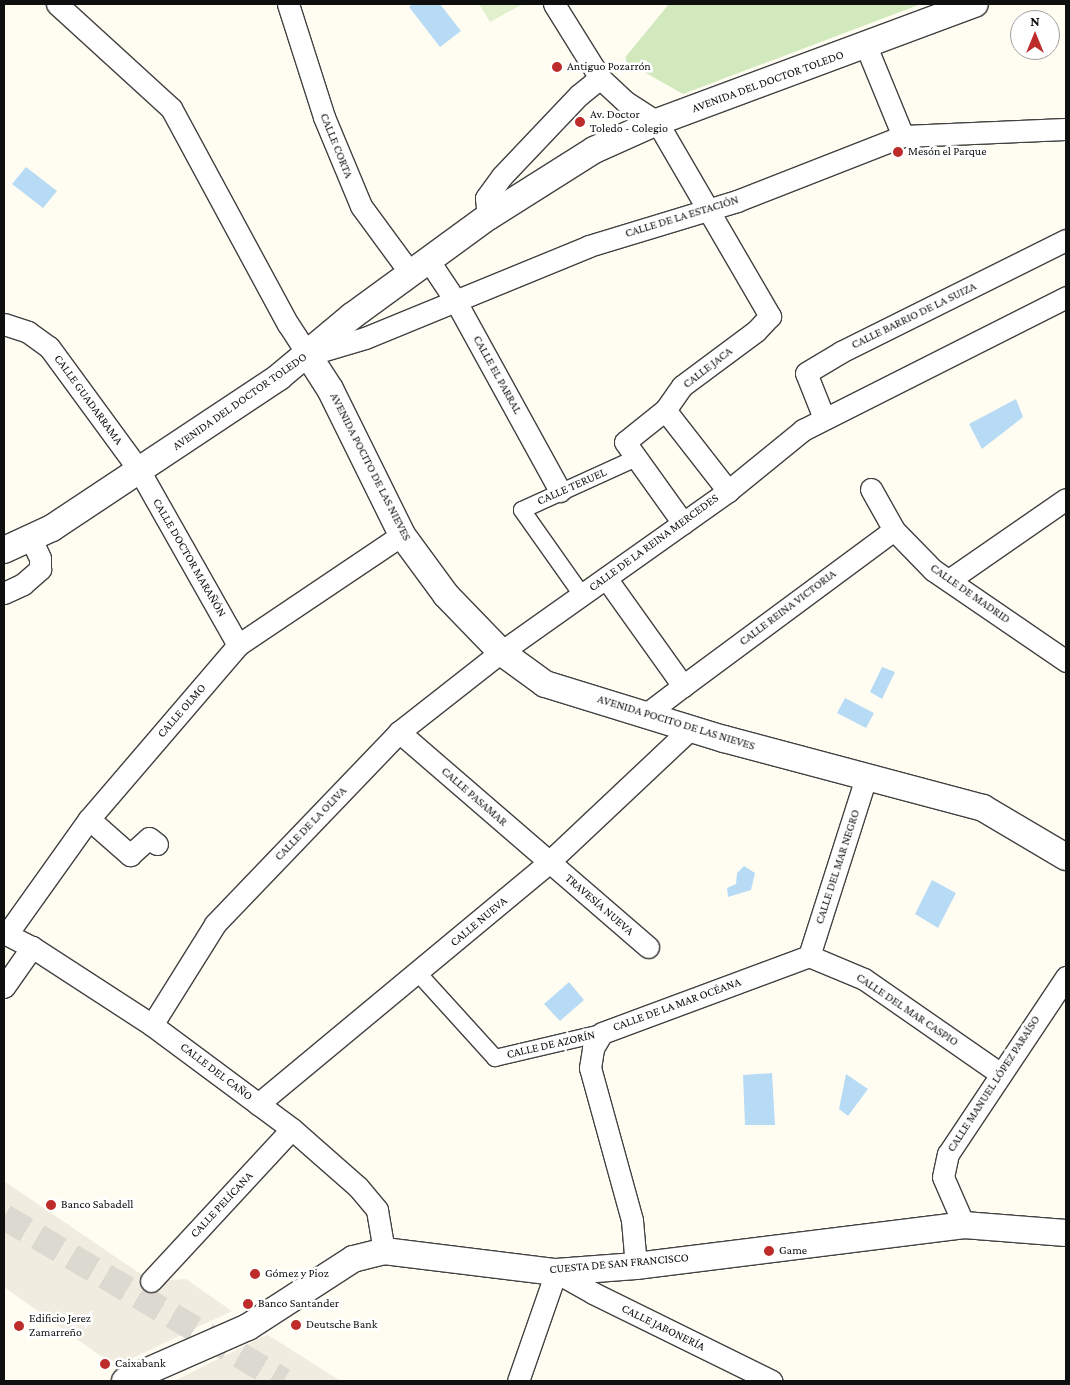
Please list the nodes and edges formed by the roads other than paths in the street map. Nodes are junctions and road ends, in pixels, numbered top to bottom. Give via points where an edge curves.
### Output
1 (57, 4) edge
2 (288, 4) edge
3 (554, 4) edge
4 (975, 4) edge
5 (866, 46) junction
6 (600, 78) junction
7 (657, 122) junction
8 (1066, 129) edge
9 (903, 136) junction
10 (707, 211) junction
11 (488, 217) junction
12 (1066, 240) edge
13 (420, 268) junction
14 (1066, 297) edge
15 (455, 300) junction
16 (4, 324) edge
17 (308, 355) junction
18 (665, 410) junction
19 (824, 418) junction
20 (630, 450) junction
21 (139, 470) junction
22 (871, 489) dead end
23 (560, 491) junction
24 (728, 491) junction
25 (1066, 500) edge
26 (683, 523) junction
27 (894, 530) junction
28 (402, 535) junction
29 (32, 539) junction
30 (4, 550) edge
31 (606, 578) junction
32 (949, 580) junction
33 (4, 593) edge
34 (582, 595) junction
35 (238, 645) junction
36 (501, 652) junction
37 (1066, 661) edge
38 (683, 686) junction
39 (645, 715) junction
40 (690, 729) junction
41 (399, 732) junction
42 (866, 777) junction
43 (89, 819) junction
44 (157, 844) dead end
45 (1066, 857) edge
46 (549, 862) junction
47 (5, 934) edge
48 (32, 947) junction
49 (648, 947) dead end
50 (809, 956) junction
51 (418, 973) junction
52 (1066, 977) edge
53 (4, 987) edge
54 (152, 1025) junction
55 (602, 1033) junction
56 (999, 1073) junction
57 (258, 1104) junction
58 (292, 1129) junction
59 (964, 1225) junction
60 (1066, 1234) edge
61 (384, 1251) junction
62 (636, 1266) junction
63 (556, 1272) junction
64 (151, 1281) dead end
65 (140, 1378) edge
66 (518, 1381) edge
67 (772, 1381) edge

1 - 17 street, AVENIDA POCITO DE LAS NIEVES via 172,108 288,324
2 - 13 street, CALLE CORTA via 324,118 361,206
3 - 6 street
4 - 5 street, AVENIDA DEL DOCTOR TOLEDO
5 - 7 street, AVENIDA DEL DOCTOR TOLEDO
5 - 9 street
6 - 7 street via 626,102
6 - 11 street via 579,95 502,176 486,198
7 - 10 street
7 - 11 street, AVENIDA DEL DOCTOR TOLEDO via 594,150
8 - 9 street, CALLE DE LA ESTACIÓN
9 - 10 street, CALLE DE LA ESTACIÓN
10 - 15 street, CALLE DE LA ESTACIÓN via 589,246
10 - 18 street, CALLE JACA via 770,316 756,332 682,386
11 - 13 street, AVENIDA DEL DOCTOR TOLEDO
12 - 19 street, CALLE BARRIO DE LA SUIZA via 841,352 806,373
13 - 15 street, CALLE EL PARRAL
13 - 17 street, AVENIDA DEL DOCTOR TOLEDO via 352,316
14 - 19 street
15 - 17 street, CALLE DE LA ESTACIÓN via 365,338
15 - 23 street, CALLE EL PARRAL
16 - 21 street, CALLE GUADARRAMA via 28,332 49,346
17 - 21 street, AVENIDA DEL DOCTOR TOLEDO
17 - 28 street, AVENIDA POCITO DE LAS NIEVES via 330,389
18 - 20 street, CALLE JACA
18 - 24 street
19 - 24 street, CALLE DE LA REINA MERCEDES via 803,430
20 - 23 street, CALLE TERUEL
20 - 26 street
21 - 29 street, AVENIDA DEL DOCTOR TOLEDO
21 - 35 street, CALLE DOCTOR MARAÑÓN
22 - 27 street, CALLE DE MADRID
23 - 34 street, CALLE TERUEL via 522,510
24 - 26 street, CALLE DE LA REINA MERCEDES
25 - 32 street
26 - 31 street, CALLE DE LA REINA MERCEDES
27 - 32 street, CALLE DE MADRID via 932,570
27 - 38 street, CALLE REINA VICTORIA
28 - 35 street, CALLE OLMO
28 - 36 street, AVENIDA POCITO DE LAS NIEVES via 446,596
29 - 30 street, AVENIDA DEL DOCTOR TOLEDO
29 - 33 street via 40,558 40,569 23,584
31 - 34 street, CALLE DE LA REINA MERCEDES
31 - 38 street
32 - 37 street, CALLE DE MADRID
34 - 36 street, CALLE DE LA REINA MERCEDES
35 - 43 street, CALLE OLMO
36 - 39 street, AVENIDA POCITO DE LAS NIEVES via 545,684
36 - 41 street, CALLE DE LA OLIVA
38 - 39 street
39 - 40 street, AVENIDA POCITO DE LAS NIEVES
40 - 42 street, AVENIDA POCITO DE LAS NIEVES
40 - 46 street, CALLE NUEVA
41 - 46 street, CALLE PASAMAR
41 - 54 street, CALLE DE LA OLIVA via 215,924
42 - 45 street, AVENIDA POCITO DE LAS NIEVES via 982,808
42 - 50 street, CALLE DEL MAR NEGRO
43 - 44 street via 130,856 149,838
43 - 47 street, CALLE OLMO
46 - 49 street, TRAVESÍA NUEVA
46 - 51 street, CALLE NUEVA
47 - 48 street, CALLE DEL CAÑO
48 - 53 street
48 - 54 street, CALLE DEL CAÑO
50 - 55 street, CALLE DE LA MAR OCÉANA
50 - 56 street, CALLE DEL MAR CASPIO via 864,979
51 - 55 street, CALLE DE AZORÍN via 496,1058
51 - 57 street, CALLE NUEVA
52 - 56 street, CALLE MANUEL LÓPEZ PARAÍSO
54 - 57 street, CALLE DEL CAÑO
55 - 62 street, CALLE DE LA MAR OCÉANA via 593,1048 590,1068 632,1220
56 - 59 street, CALLE MANUEL LÓPEZ PARAÍSO via 948,1154 943,1177
57 - 58 street, CALLE DEL CAÑO
58 - 61 street, CALLE DEL CAÑO via 358,1187 377,1210
58 - 64 street, CALLE PELÍCANA
59 - 60 street, CUESTA DE SAN FRANCISCO
59 - 62 street, CUESTA DE SAN FRANCISCO
61 - 63 street, CUESTA DE SAN FRANCISCO
61 - 65 street, CUESTA DE SAN FRANCISCO via 353,1259 248,1327
62 - 63 street, CUESTA DE SAN FRANCISCO
63 - 66 street
63 - 67 street, CALLE JABONERÍA

